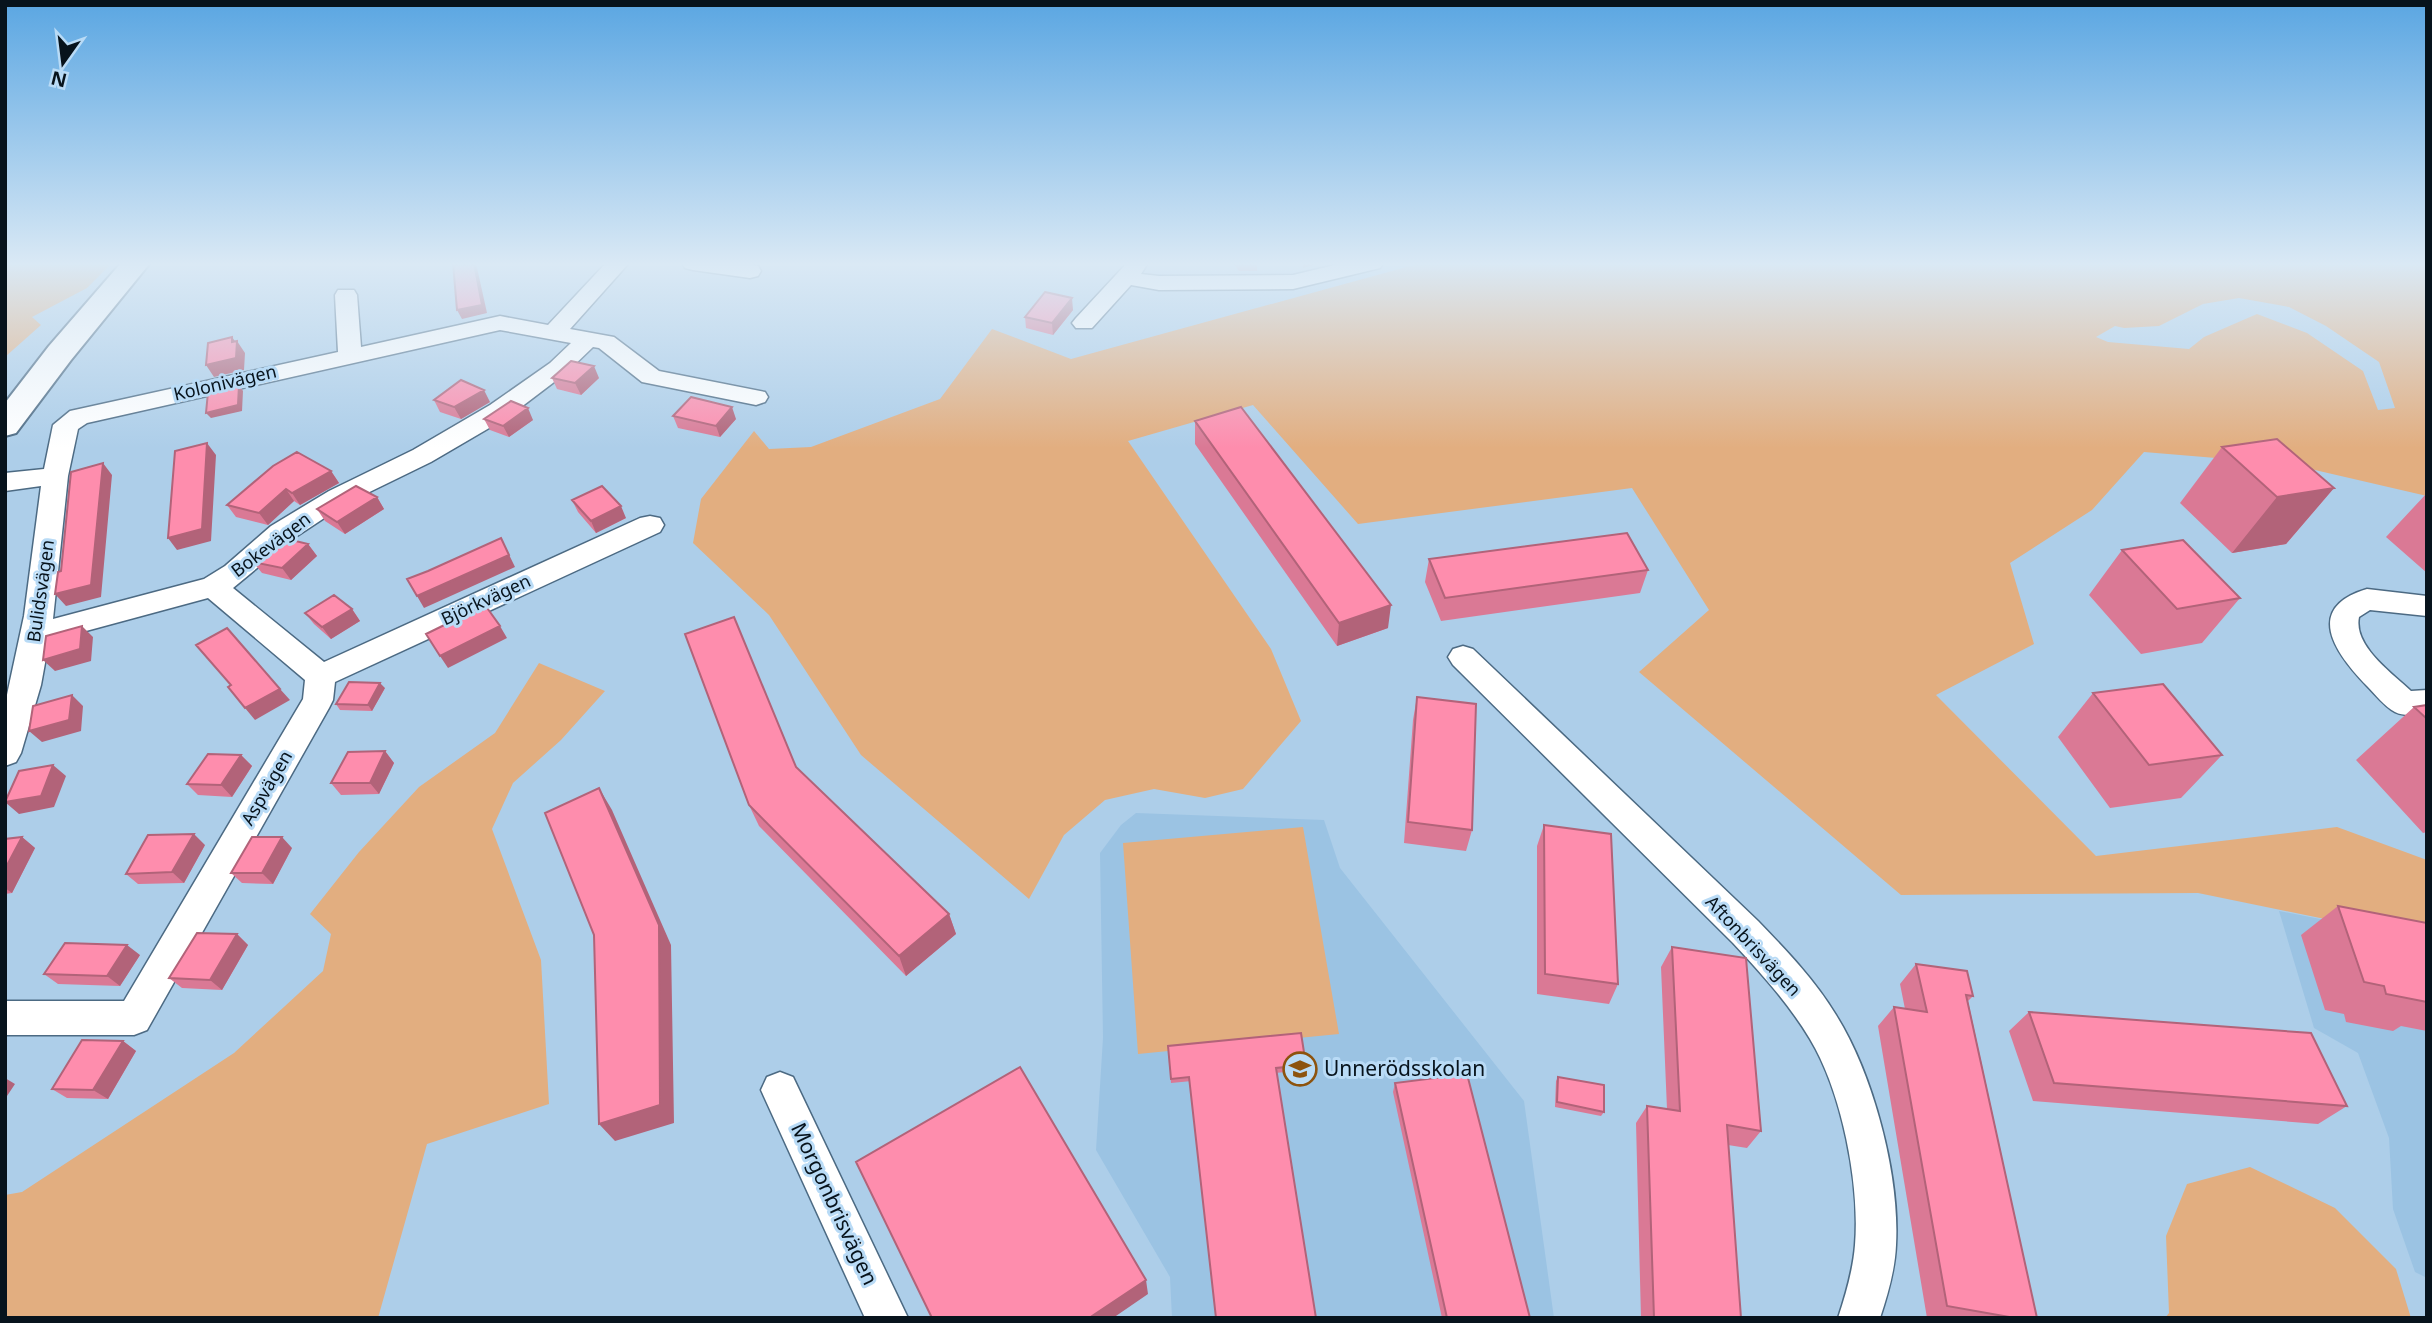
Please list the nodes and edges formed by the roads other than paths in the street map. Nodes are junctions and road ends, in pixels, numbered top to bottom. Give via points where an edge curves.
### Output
1 (84, 325) edge
2 (348, 325) edge
3 (492, 325) edge
4 (510, 325) edge
5 (561, 325) edge
6 (554, 332) junction
7 (589, 338) junction
8 (351, 355) junction
9 (756, 397) dead end
10 (5, 426) edge
11 (55, 476) junction
12 (5, 482) edge
13 (650, 525) dead end
14 (213, 587) junction
15 (2427, 606) edge
16 (36, 634) junction
17 (1463, 657) dead end
18 (321, 676) junction
19 (2427, 702) edge
20 (5, 753) edge
21 (5, 1018) edge
22 (780, 1090) dead end
23 (887, 1318) edge
24 (1859, 1318) edge

1 - 10 street
2 - 8 street
3 - 8 street, Kolonivägen
4 - 6 street, Kolonivägen
5 - 6 street
6 - 7 street, Kolonivägen
7 - 9 street, Kolonivägen via 606,342 651,377
7 - 14 street, Bokevägen via 558,368 499,411 338,497 281,533
8 - 11 street, Kolonivägen via 79,417 66,425
11 - 12 street
11 - 16 street, Bulidsvägen
13 - 18 street, Björkvägen
14 - 16 street, Bokevägen
14 - 18 street
15 - 19 street via 2367,599 2345,613 2342,625 2347,642 2404,703
16 - 20 street, Bulidsvägen via 17,721
17 - 24 street, Aftonbrisvägen via 1751,940 1803,999 1838,1054 1855,1103 1876,1237
18 - 21 street, Aspvägen via 318,700 134,1018
22 - 23 street, Morgonbrisvägen

